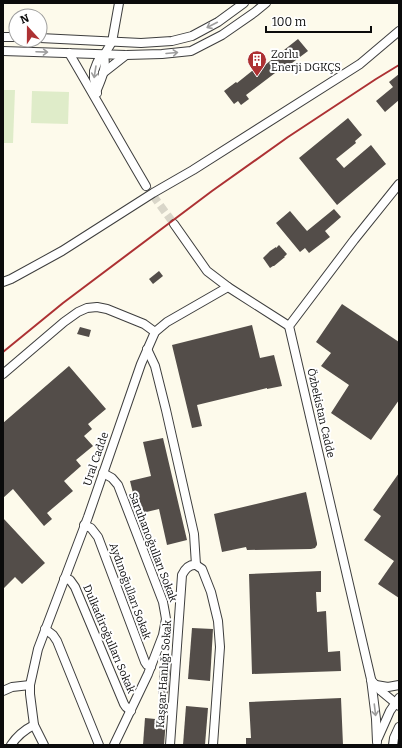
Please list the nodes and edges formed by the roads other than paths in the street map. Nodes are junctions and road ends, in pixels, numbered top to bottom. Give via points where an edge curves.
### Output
1 (119, 3) edge
2 (244, 3) edge
3 (266, 3) edge
4 (399, 31) edge
5 (48, 38) edge
6 (112, 42) junction
7 (3, 51) edge
8 (69, 53) junction
9 (105, 54) junction
10 (126, 55) junction
11 (103, 73) junction
12 (96, 92) junction
13 (98, 101) junction
14 (399, 184) edge
15 (146, 186) tunnel mouth
16 (174, 224) tunnel mouth
17 (3, 282) edge
18 (228, 287) junction
19 (289, 326) junction
20 (155, 332) junction
21 (147, 349) junction
22 (3, 374) edge
23 (103, 473) junction
24 (84, 525) junction
25 (196, 565) junction
26 (64, 579) junction
27 (45, 629) junction
28 (151, 667) junction
29 (374, 682) junction
30 (399, 685) edge
31 (30, 686) junction
32 (3, 691) edge
33 (398, 703) edge
34 (131, 711) junction
35 (34, 725) junction
36 (399, 727) edge
37 (376, 743) edge
38 (11, 745) edge
39 (44, 745) edge
40 (99, 745) edge
41 (114, 745) edge
42 (170, 745) edge
43 (213, 745) edge
44 (393, 745) edge

1 - 6 street
2 -> 6 street via 218,22 192,36 172,41
10 -> 3 street via 191,51 222,35
4 - 17 street via 360,64 207,162 62,251
5 - 6 street
6 - 9 street
7 -> 8 street
8 - 9 street
8 - 13 street
9 - 10 street
9 - 11 street
9 -> 12 street via 96,63 94,71
10 - 11 street
11 - 12 street
12 - 13 street
13 - 15 street
14 - 19 street
16 - 18 street via 207,271
18 - 19 street
18 - 20 street, Ural Cadde via 167,322
19 - 29 street, Özbekistan Cadde
20 - 21 street, Ural Cadde
20 - 22 street via 144,324 107,309 87,308 64,322
21 - 23 street, Ural Cadde
21 - 25 street via 155,366 166,410 194,534
23 - 24 street, Ural Cadde
23 - 28 street, Saruhanoğulları Sokak via 118,485 164,608 165,630
24 - 26 street, Ural Cadde
24 - 28 street, Aydınoğulları Sokak via 93,531 100,541 145,662
25 - 42 street, Kaşgar Hanlığı Sokak via 189,566 182,575
25 - 43 street via 202,569 211,592 220,634
26 - 27 street, Ural Cadde
26 - 34 street, Dulkadiroğulları Sokak via 70,580 75,587 124,704
27 - 31 street, Ural Cadde
27 - 40 street via 57,641
28 - 34 street, Saruhanoğulları Sokak
29 - 30 street via 388,687
29 - 33 street via 381,691
29 -> 37 street, Özbekistan Cadde
31 - 32 street via 12,687
31 - 35 street, Ural Cadde
33 - 37 street via 383,724
34 - 41 street, Saruhanoğulları Sokak
35 - 38 street via 18,735
35 - 39 street, Ural Cadde
36 - 44 street

